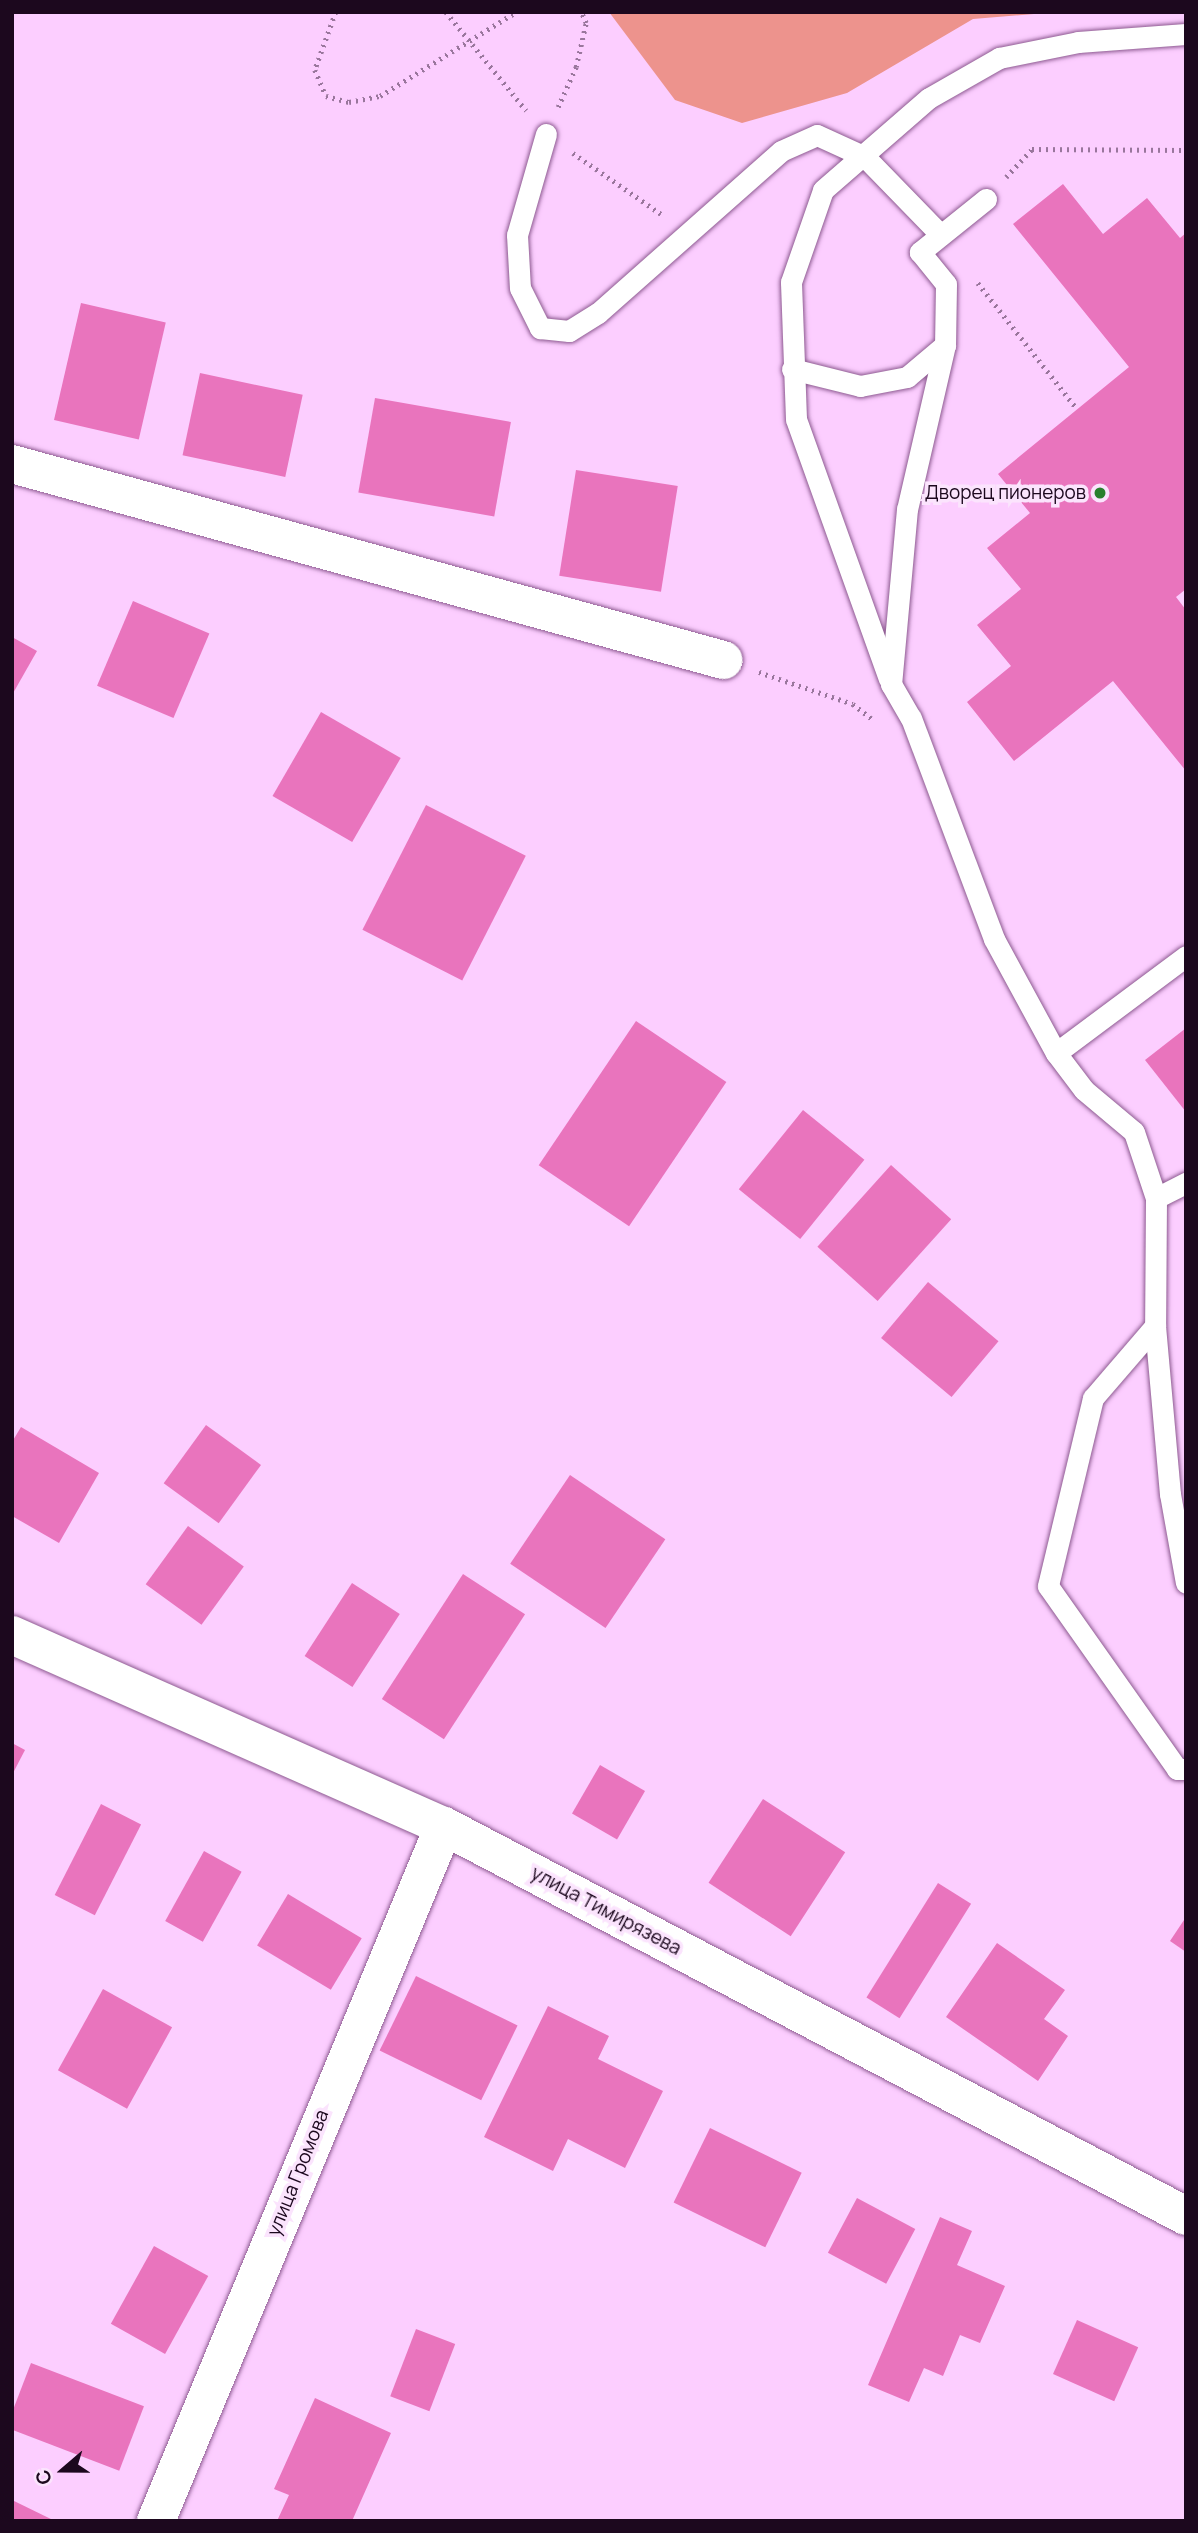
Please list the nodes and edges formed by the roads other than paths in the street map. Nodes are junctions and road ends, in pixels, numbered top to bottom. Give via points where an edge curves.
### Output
1 (1186, 34) edge
2 (545, 134) road end
3 (865, 157) junction
4 (986, 199) road end
5 (940, 234) junction
6 (945, 345) junction
7 (792, 369) junction
8 (12, 464) edge
9 (723, 660) road end
10 (891, 684) junction
11 (1186, 956) edge
12 (1056, 1053) junction
13 (1186, 1183) edge
14 (1157, 1198) junction
15 (1155, 1326) junction
16 (1186, 1583) edge
17 (12, 1635) edge
18 (1186, 1769) edge
19 (444, 1826) junction
20 (1186, 2216) edge
21 (156, 2521) edge

1 - 3 lane via 1078,42 999,58 929,98
2 - 3 lane via 517,235 520,288 540,328 569,331 691,235 781,151 817,135
3 - 5 lane
3 - 7 lane via 823,190 804,242 791,282
4 - 5 lane
5 - 6 lane via 920,251 946,284
6 - 7 lane via 907,377 860,386
6 - 10 lane via 907,509
7 - 10 lane via 796,419 816,488
8 - 9 street
10 - 12 lane via 925,755 994,939
11 - 12 lane
12 - 14 lane via 1084,1090 1134,1132
13 - 14 lane
14 - 15 lane
15 - 16 lane via 1170,1494
15 - 18 lane via 1093,1398 1048,1586 1177,1769
17 - 19 street, улица Тимирязева
19 - 20 street, улица Тимирязева
19 - 21 street, улица Громова

